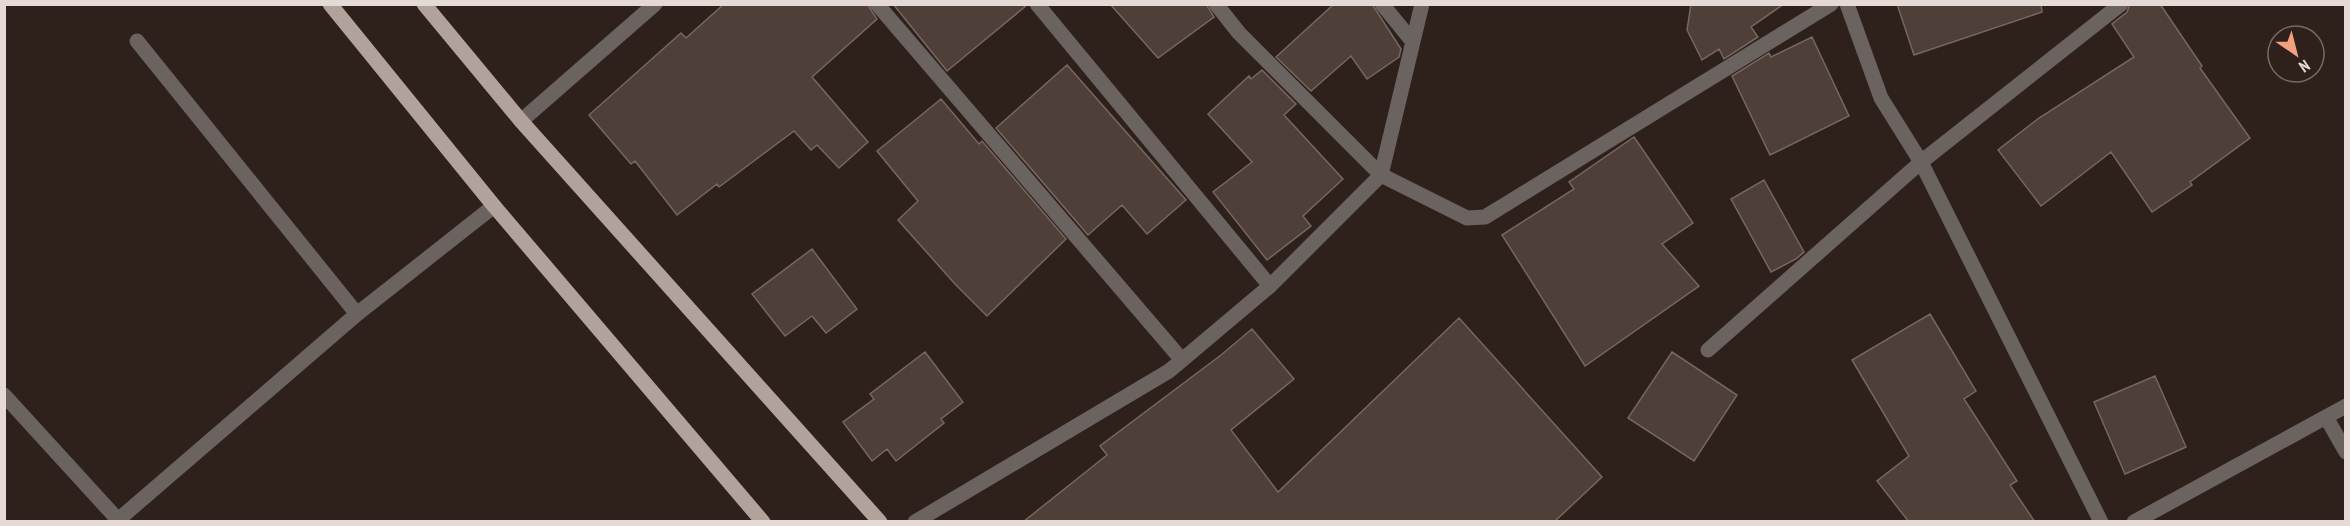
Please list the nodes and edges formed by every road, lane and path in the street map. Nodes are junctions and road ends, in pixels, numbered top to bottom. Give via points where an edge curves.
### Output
1 (330, 4) edge
2 (424, 4) edge
3 (655, 4) edge
4 (877, 4) edge
5 (1037, 4) edge
6 (1215, 4) edge
7 (1382, 4) edge
8 (1422, 4) edge
9 (1831, 4) edge
10 (1847, 4) edge
11 (2121, 4) edge
12 (137, 41) dead end
13 (1413, 42) junction
14 (521, 121) junction
15 (1921, 162) junction
16 (1381, 175) junction
17 (494, 206) junction
18 (1270, 286) junction
19 (357, 314) junction
20 (1708, 350) dead end
21 (1182, 360) junction
22 (4, 395) edge
23 (2346, 406) edge
24 (2326, 417) junction
25 (2346, 452) edge
26 (119, 521) edge
27 (763, 522) edge
28 (880, 522) edge
29 (915, 522) edge
30 (2101, 522) edge
31 (2134, 522) edge

1 - 17 main road
2 - 14 main road
3 - 14 street
4 - 21 street
5 - 18 street
6 - 16 street
7 - 13 street
8 - 13 street
9 - 16 street via 1485,217 1467,218
10 - 15 street via 1881,98
11 - 15 street
12 - 19 street
13 - 16 street
14 - 28 main road
15 - 20 street
15 - 30 street
16 - 18 street
17 - 19 street
17 - 27 main road
18 - 21 street
19 - 26 street
21 - 29 street
22 - 26 street
23 - 24 street
24 - 25 street
24 - 31 street

